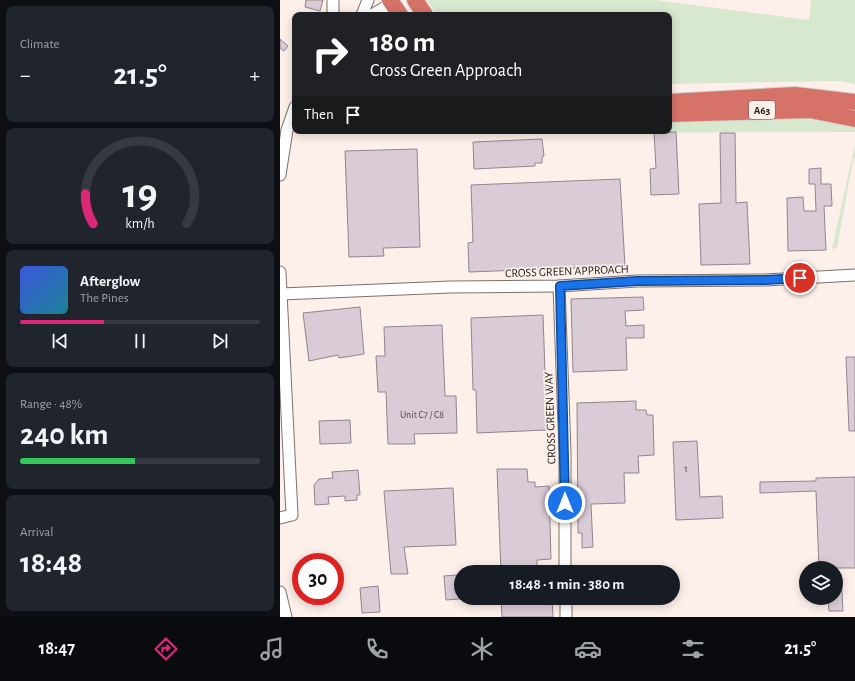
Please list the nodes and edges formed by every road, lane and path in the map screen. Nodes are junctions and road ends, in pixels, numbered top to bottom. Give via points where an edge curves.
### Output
1 (333, 0) edge
2 (368, 0) edge
3 (404, 4) edge
4 (334, 12) edge
5 (363, 12) edge
6 (381, 12) edge
7 (672, 102) edge
8 (855, 102) edge
9 (672, 114) edge
10 (292, 116) edge
11 (855, 119) edge
12 (280, 175) edge
13 (280, 272) edge
14 (855, 275) edge
15 (560, 286) junction
16 (281, 294) junction
17 (280, 518) edge
18 (565, 565) edge
19 (280, 592) edge
20 (566, 605) edge
21 (286, 617) edge
22 (566, 617) edge

1 - 4 street
2 - 5 street
3 - 6 street
7 - 8 highway, A63 via 795,95
9 - 11 highway, A63 via 810,110
10 - 12 street via 287,130
13 - 16 street
14 - 15 street, CROSS GREEN APPROACH via 765,280 637,281
15 - 16 street, CROSS GREEN APPROACH
15 - 18 street, CROSS GREEN WAY
16 - 17 street via 292,515
19 - 21 street
20 - 22 street

